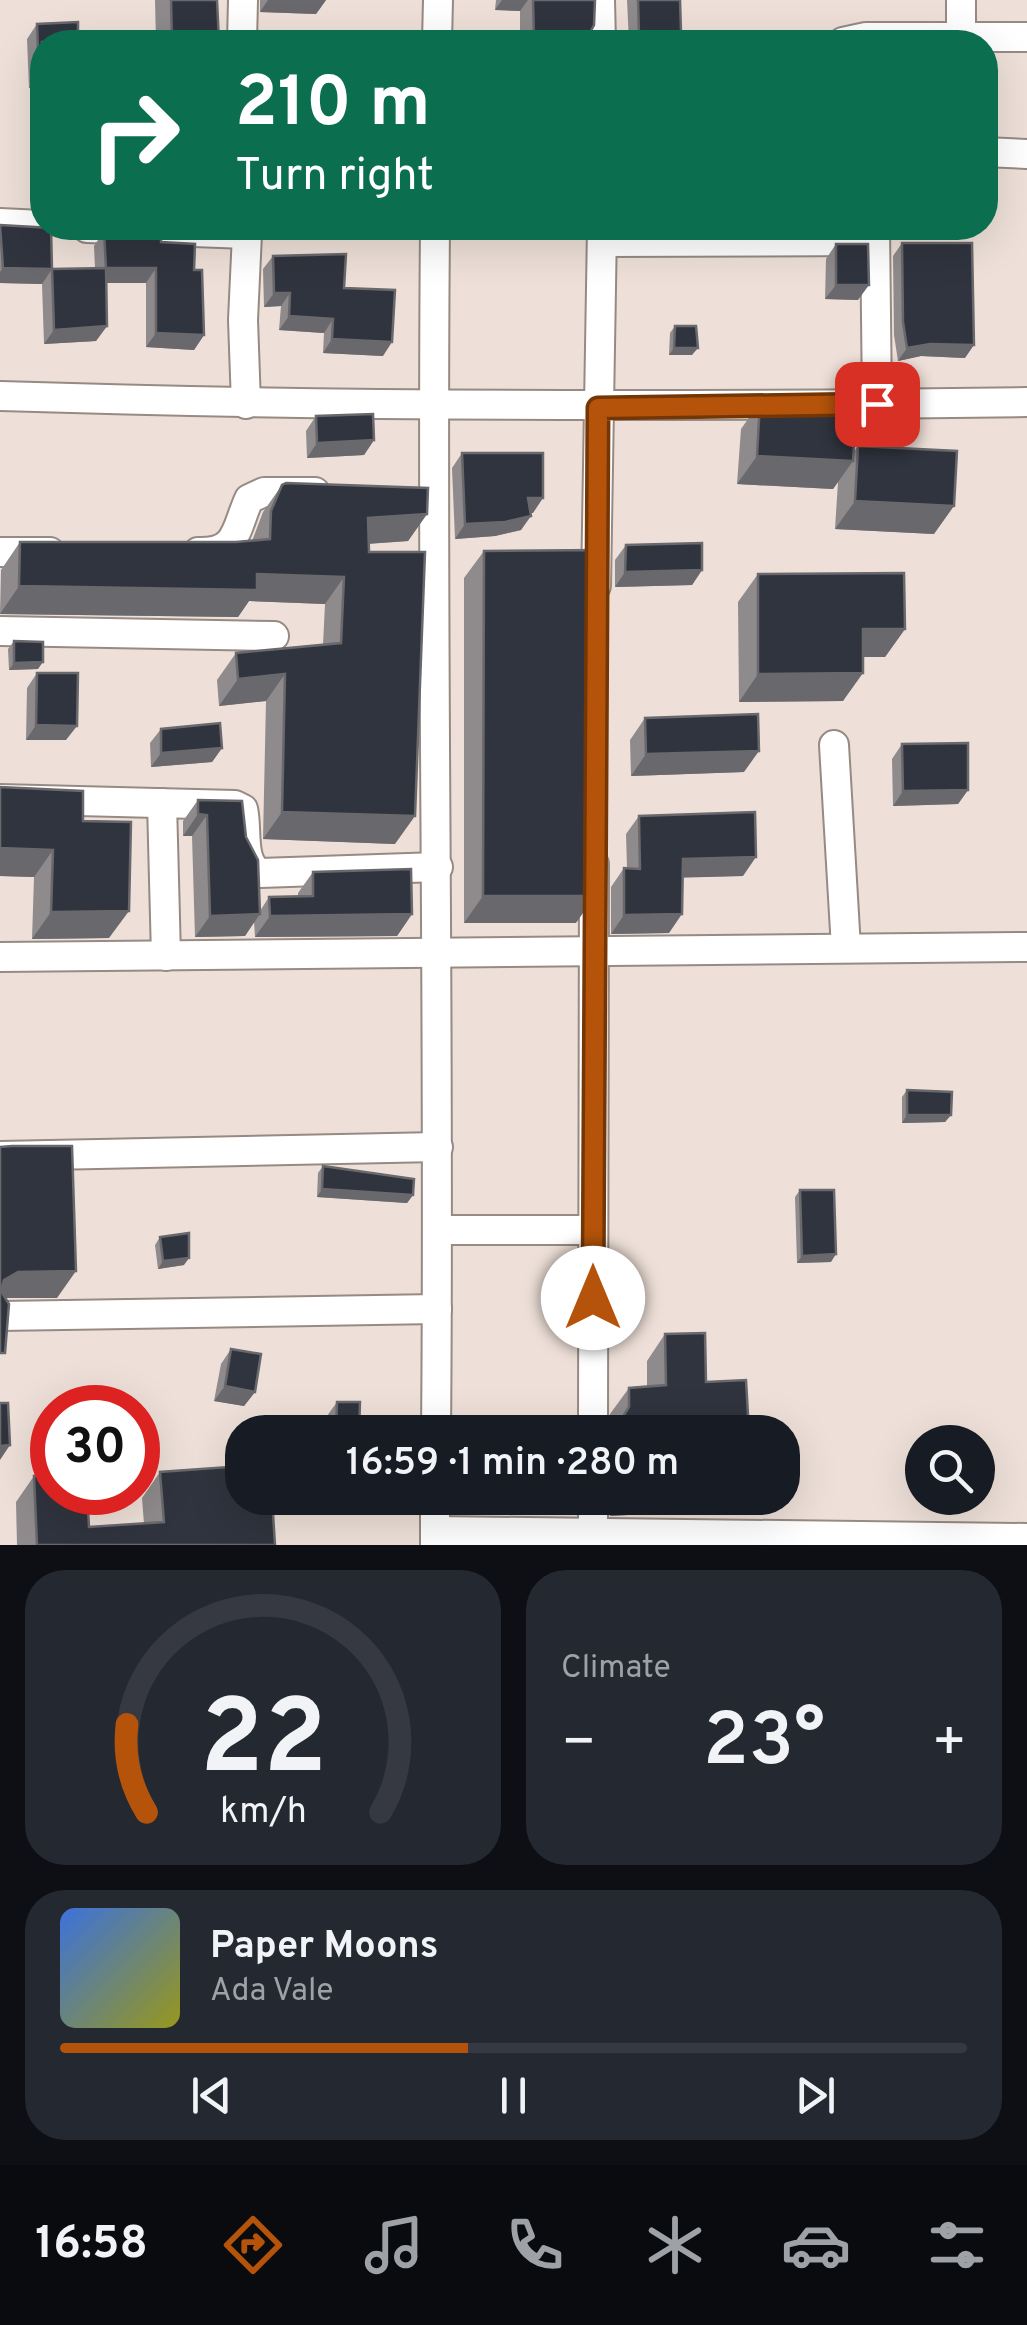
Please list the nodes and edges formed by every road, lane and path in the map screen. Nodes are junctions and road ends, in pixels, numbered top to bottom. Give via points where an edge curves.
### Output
1 (243, 0) edge
2 (438, 0) edge
3 (600, 0) edge
4 (961, 0) edge
5 (242, 30) edge
6 (437, 30) edge
7 (601, 30) edge
8 (961, 30) edge
9 (998, 37) edge
10 (1027, 37) edge
11 (998, 153) edge
12 (1027, 154) edge
13 (0, 223) edge
14 (30, 224) edge
15 (246, 240) edge
16 (435, 240) edge
17 (602, 240) edge
18 (875, 240) edge
19 (0, 396) edge
20 (1027, 402) edge
21 (246, 404) junction
22 (877, 404) junction
23 (433, 405) junction
24 (598, 408) junction
25 (338, 492) edge
26 (0, 552) edge
27 (79, 552) edge
28 (178, 552) edge
29 (596, 621) edge
30 (0, 630) edge
31 (274, 636) dead end
32 (834, 745) dead end
33 (0, 799) edge
34 (162, 803) junction
35 (594, 834) edge
36 (438, 867) junction
37 (1027, 946) edge
38 (846, 948) junction
39 (593, 951) junction
40 (438, 953) junction
41 (166, 956) junction
42 (0, 957) edge
43 (438, 1147) junction
44 (0, 1156) edge
45 (438, 1230) junction
46 (593, 1230) junction
47 (437, 1310) junction
48 (0, 1316) edge
49 (436, 1415) edge
50 (593, 1415) edge
51 (435, 1538) edge
52 (1027, 1538) edge
53 (593, 1539) edge
54 (953, 1541) edge

1 - 5 street
2 - 6 street
3 - 7 street
4 - 8 street
9 - 10 street
11 - 12 street
13 - 14 street
15 - 21 street
16 - 23 street
17 - 24 street
18 - 22 street
19 - 21 street
20 - 22 street
21 - 23 street
22 - 24 street
23 - 24 street
23 - 36 street via 422,491
24 - 29 street
25 - 28 street via 264,492 248,498 232,542 217,552
26 - 27 street
30 - 31 street
32 - 38 street
33 - 34 street
34 - 36 street via 243,809 248,860 260,873
34 - 41 street
35 - 39 street
36 - 40 street
37 - 38 street
38 - 39 street
39 - 40 street
39 - 46 street
40 - 41 street
40 - 43 street
41 - 42 street
43 - 44 street
43 - 45 street
45 - 46 street
45 - 47 street
46 - 50 street
47 - 48 street
47 - 49 street
51 - 53 street
52 - 54 street
53 - 54 street

